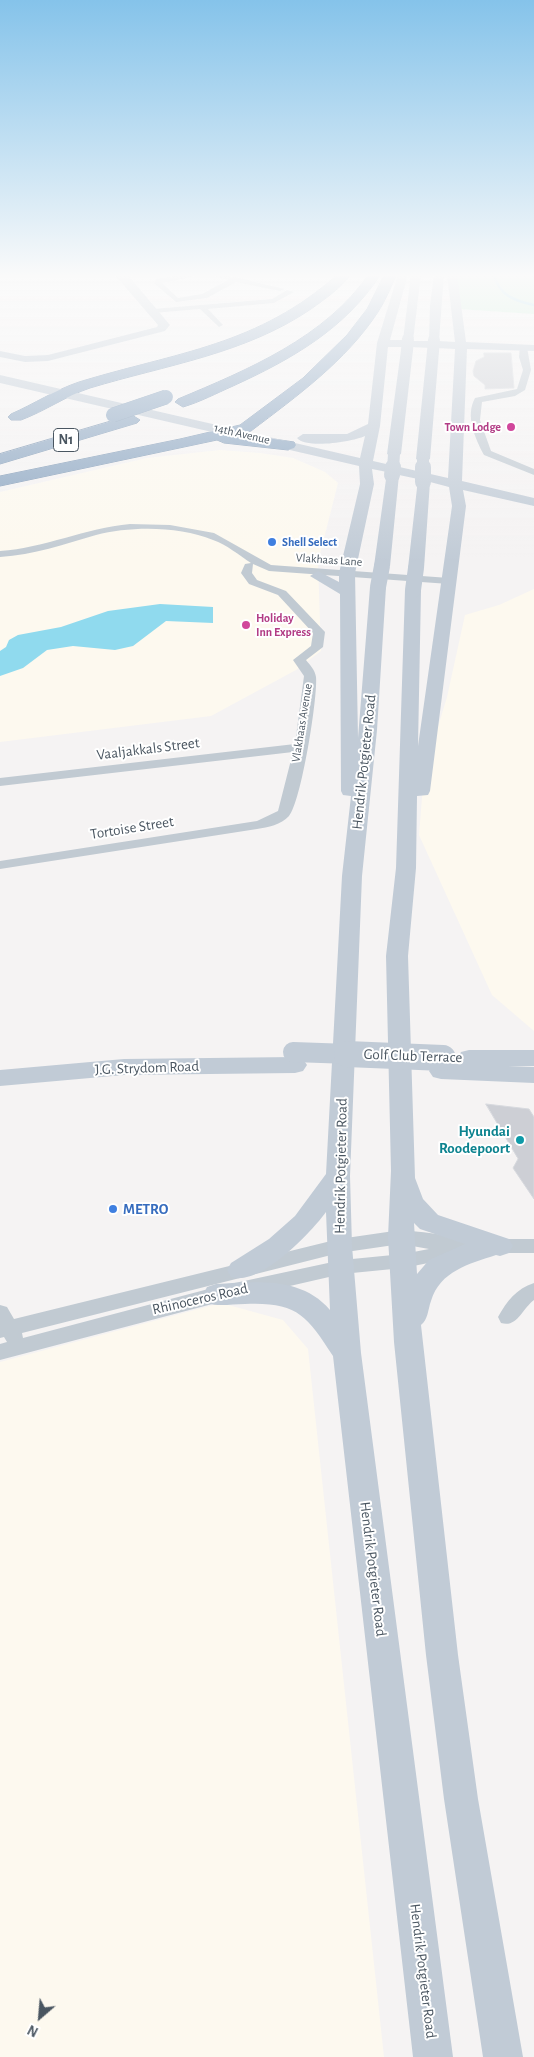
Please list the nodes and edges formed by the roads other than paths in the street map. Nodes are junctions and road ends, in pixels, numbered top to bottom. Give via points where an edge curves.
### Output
1 (143, 370) edge
2 (227, 370) edge
3 (255, 370) edge
4 (319, 370) edge
5 (380, 370) edge
6 (405, 370) edge
7 (431, 370) edge
8 (459, 370) edge
9 (527, 370) edge
10 (0, 372) edge
11 (0, 379) edge
12 (36, 386) junction
13 (70, 391) junction
14 (16, 416) junction
15 (0, 426) edge
16 (374, 426) junction
17 (238, 429) junction
18 (285, 441) junction
19 (180, 444) junction
20 (0, 449) edge
21 (318, 453) junction
22 (0, 459) edge
23 (367, 459) junction
24 (534, 472) edge
25 (462, 475) junction
26 (0, 481) edge
27 (367, 484) junction
28 (499, 487) junction
29 (534, 488) edge
30 (534, 493) edge
31 (534, 502) edge
32 (459, 506) junction
33 (0, 556) edge
34 (253, 565) junction
35 (320, 574) junction
36 (286, 575) junction
37 (348, 576) junction
38 (449, 581) junction
39 (374, 582) junction
40 (282, 593) junction
41 (299, 748) junction
42 (0, 782) edge
43 (268, 822) joint
44 (0, 865) edge
45 (406, 868) junction
46 (352, 876) junction
47 (294, 1058) junction
48 (534, 1058) edge
49 (442, 1064) junction
50 (0, 1066) edge
51 (534, 1075) edge
52 (0, 1078) edge
53 (402, 1171) junction
54 (338, 1176) junction
55 (534, 1246) edge
56 (488, 1247) junction
57 (402, 1249) junction
58 (340, 1256) junction
59 (240, 1270) junction
60 (534, 1291) edge
61 (216, 1295) junction
62 (508, 1317) dead end
63 (3, 1323) edge
64 (408, 1342) junction
65 (10, 1350) edge
66 (346, 1353) junction
67 (433, 2057) edge
68 (503, 2057) edge

1 - 13 highway
2 - 20 highway, N1, bridge via 166,397
3 - 22 highway, N1 via 132,420
4 - 17 highway
5 - 16 main road
6 - 39 main road, Hendrik Potgieter Road, bridge via 382,566
7 - 45 main road, bridge via 413,590
8 - 25 main road via 455,459
9 - 24 street via 522,390 478,400 475,420 487,453
10 - 13 main road, 14th Avenue
11 - 12 main road, 14th Avenue
12 - 13 main road, 14th Avenue
12 - 14 highway via 45,397
13 - 14 highway
13 - 17 main road, 14th Avenue
14 - 15 highway
16 - 18 main road via 345,439
16 - 23 main road
17 - 18 main road, 14th Avenue
17 - 19 highway
18 - 19 highway via 237,438
18 - 21 main road, 14th Avenue
18 - 23 main road, 14th Avenue
19 - 26 highway
21 - 23 main road, 14th Avenue
21 - 27 main road via 351,466
23 - 25 main road, 14th Avenue
23 - 27 main road
25 - 28 main road
25 - 28 main road
25 - 32 main road
27 - 37 main road
28 - 29 main road
28 - 30 main road
28 - 31 main road
28 - 32 main road via 468,496
32 - 38 main road
33 - 34 street, Vlakhaas Avenue via 45,552 118,532 158,531 205,538
34 - 35 street, Vlakhaas Lane
34 - 36 street, Vlakhaas Lane
34 - 40 street, Vlakhaas Avenue via 246,573 253,582
35 - 36 street, Vlakhaas Lane
35 - 37 main road
35 - 37 main road
36 - 40 street, Vlakhaas Lane via 278,586
37 - 39 street, Vlakhaas Lane
37 - 46 main road
38 - 39 street, Vlakhaas Lane
38 - 45 main road via 432,721 413,843
39 - 46 main road, Hendrik Potgieter Road via 368,730
40 - 41 street, Vlakhaas Avenue via 319,632 317,647 299,660 310,675
41 - 42 street, Vaaljakkals Street
41 - 43 street, Vlakhaas Avenue via 285,812
43 - 44 street, Tortoise Street
45 - 53 main road via 397,956
46 - 54 main road, Hendrik Potgieter Road
47 - 49 main road, Golf Club Terrace
47 - 50 main road, J.G. Strydom Road via 235,1050 89,1055
47 - 52 main road, J.G. Strydom Road via 124,1067
48 - 49 main road, Golf Club Terrace
49 - 51 main road, Golf Club Terrace
53 - 56 main road via 411,1203 430,1222
53 - 57 main road
54 - 58 main road, Hendrik Potgieter Road
54 - 59 main road via 304,1223 278,1246
55 - 56 street, Rhinoceros Road
56 - 57 street, Rhinoceros Road
56 - 64 main road via 450,1260 426,1278 418,1296
57 - 58 street, Rhinoceros Road
57 - 64 main road
58 - 59 street, Rhinoceros Road
58 - 61 street, Rhinoceros Road
58 - 66 main road, Hendrik Potgieter Road
59 - 63 street, Rhinoceros Road
60 - 62 street via 522,1298
61 - 65 street, Rhinoceros Road
61 - 66 main road via 265,1291 292,1295 326,1320
63 - 65 street
64 - 68 main road via 461,1799
66 - 67 main road, Hendrik Potgieter Road

